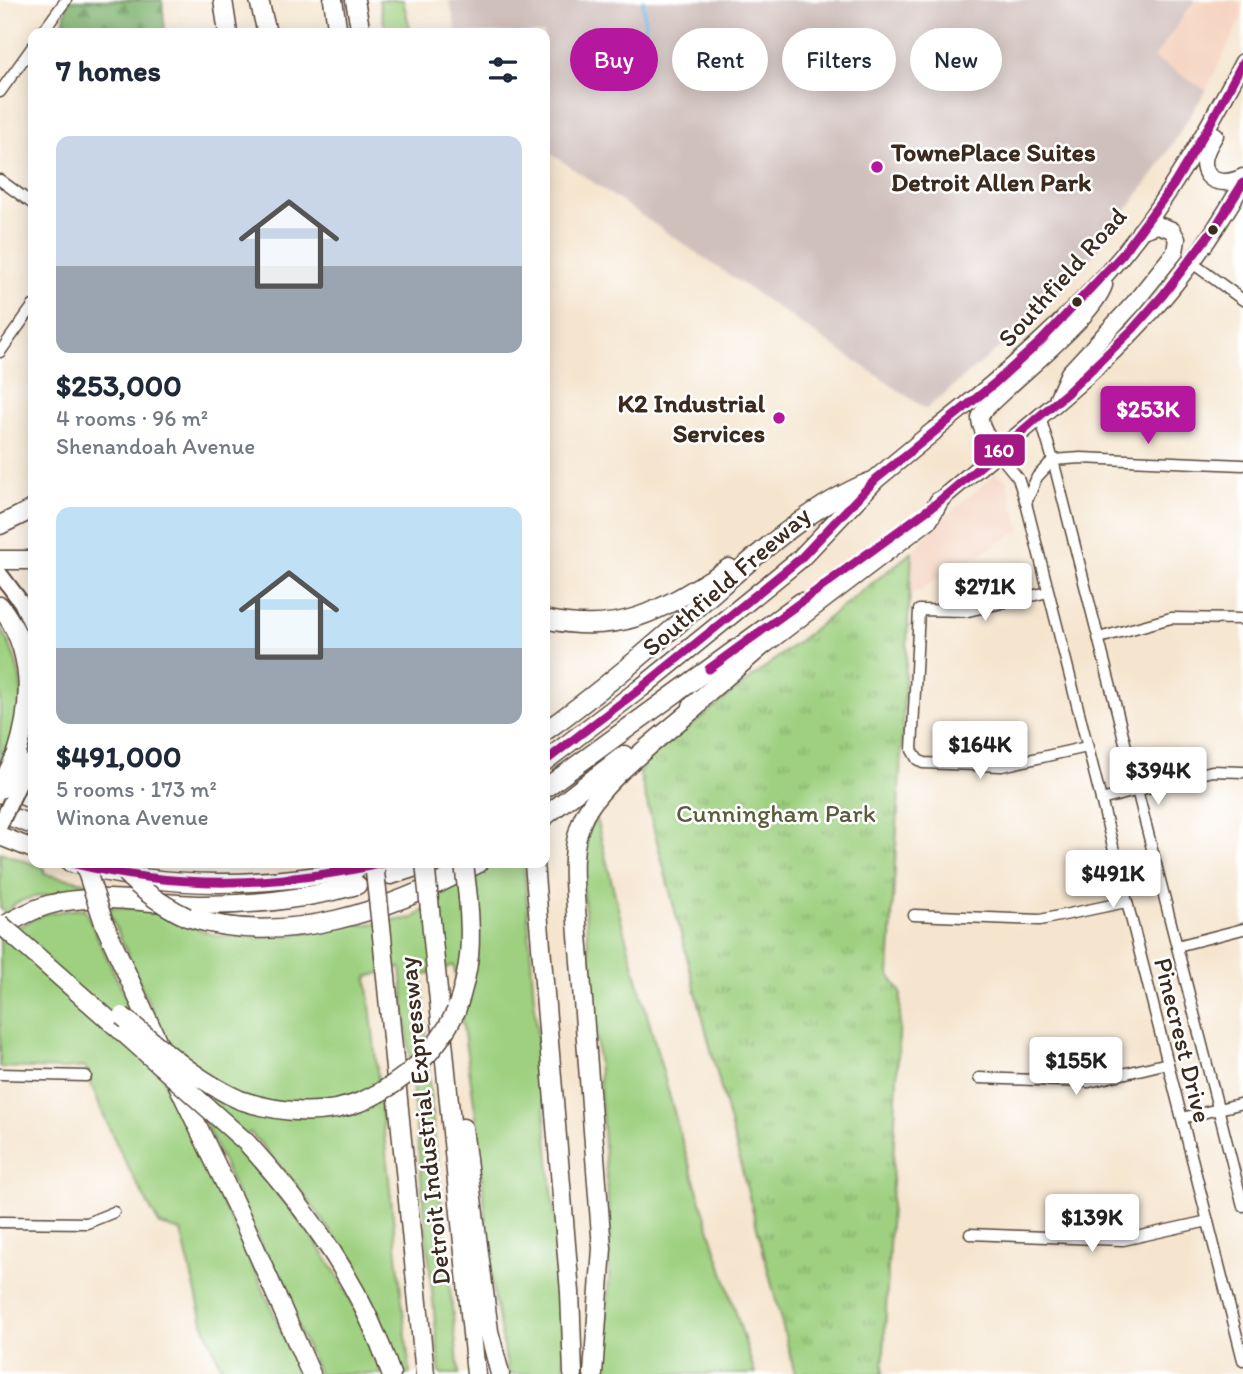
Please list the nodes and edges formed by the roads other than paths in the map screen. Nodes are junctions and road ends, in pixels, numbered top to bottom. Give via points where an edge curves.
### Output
1 (66, 0) edge
2 (223, 0) edge
3 (259, 0) edge
4 (333, 0) edge
5 (355, 2) edge
6 (46, 28) edge
7 (226, 28) edge
8 (266, 28) edge
9 (337, 28) edge
10 (362, 28) edge
11 (28, 53) edge
12 (1243, 62) edge
13 (1243, 83) edge
14 (0, 92) edge
15 (1243, 177) edge
16 (0, 180) edge
17 (1243, 183) edge
18 (28, 200) edge
19 (1140, 231) junction
20 (1191, 262) junction
21 (1109, 270) junction
22 (1243, 300) edge
23 (28, 313) edge
24 (0, 352) edge
25 (1054, 406) junction
26 (1040, 417) junction
27 (934, 431) joint
28 (997, 452) junction
29 (1054, 460) junction
30 (1243, 465) edge
31 (876, 479) junction
32 (939, 501) junction
33 (1026, 503) junction
34 (28, 511) edge
35 (0, 525) edge
36 (760, 552) junction
37 (28, 562) edge
38 (1, 570) edge
39 (1048, 592) junction
40 (0, 606) edge
41 (28, 617) edge
42 (1243, 619) edge
43 (550, 621) edge
44 (1098, 638) junction
45 (28, 685) edge
46 (702, 699) junction
47 (28, 712) edge
48 (550, 727) edge
49 (1087, 747) junction
50 (27, 756) edge
51 (550, 757) edge
52 (1243, 772) edge
53 (550, 785) edge
54 (0, 787) edge
55 (1138, 791) junction
56 (28, 798) edge
57 (1101, 800) junction
58 (550, 812) edge
59 (0, 813) edge
60 (28, 823) edge
61 (0, 825) edge
62 (0, 836) edge
63 (28, 847) edge
64 (86, 868) edge
65 (90, 868) edge
66 (121, 868) edge
67 (414, 868) edge
68 (427, 868) edge
69 (465, 868) edge
70 (469, 868) edge
71 (534, 868) edge
72 (364, 870) edge
73 (384, 880) junction
74 (1126, 902) junction
75 (914, 915) dead end
76 (0, 926) edge
77 (1243, 929) edge
78 (1177, 946) junction
79 (35, 954) junction
80 (1168, 1063) junction
81 (445, 1070) junction
82 (0, 1074) edge
83 (86, 1076) dead end
84 (979, 1078) dead end
85 (1243, 1103) edge
86 (1218, 1109) junction
87 (1182, 1118) junction
88 (1243, 1206) edge
89 (114, 1212) dead end
90 (1208, 1221) junction
91 (0, 1222) edge
92 (970, 1234) dead end
93 (1243, 1360) edge
94 (311, 1374) edge
95 (391, 1374) edge
96 (425, 1374) edge
97 (475, 1374) edge
98 (500, 1374) edge
99 (573, 1374) edge
100 (593, 1374) edge

1 - 6 street
2 - 7 highway
3 - 8 highway
4 - 9 highway
5 - 10 highway
11 - 14 street
12 - 19 highway, Southfield Road via 1174,184
13 - 15 highway via 1204,160 1205,170 1216,181
16 - 18 street
17 - 20 highway
19 - 21 highway, Southfield Road
19 - 25 highway via 1158,225 1172,230 1177,239 1175,252 1069,373
20 - 22 street
20 - 25 highway via 1147,316
21 - 27 highway, Southfield Road via 1022,359
21 - 28 highway via 1083,318 985,407 981,424
23 - 24 street
25 - 26 highway
26 - 28 highway
26 - 29 street, Pinecrest Drive
27 - 31 highway, Southfield Freeway
28 - 32 highway
28 - 33 street, Pinecrest Drive via 1018,478
29 - 30 street
29 - 33 street via 1037,477
29 - 44 street, Pinecrest Drive
31 - 36 highway via 843,493
31 - 51 highway, Southfield Freeway via 800,559
32 - 46 highway via 929,519 762,646
32 - 53 highway, Southfield Freeway
33 - 39 street, Pinecrest Drive
34 - 35 highway
36 - 43 highway via 652,613 586,626
36 - 48 highway via 663,638
37 - 38 highway
38 - 41 main road
39 - 49 street, Pinecrest Drive
39 - 49 street via 968,611 919,610 914,755 923,763 1002,766
40 - 45 highway via 15,629
42 - 44 street via 1171,618
44 - 55 street, Pinecrest Drive
46 - 58 highway
46 - 100 highway via 596,798 582,821 575,848 574,886 602,1248
47 - 50 highway
49 - 57 street, Pinecrest Drive
50 - 54 highway, bridge
50 - 61 main road, bridge
52 - 55 street via 1212,771
54 - 56 highway
55 - 57 street
55 - 78 street, Pinecrest Drive
57 - 74 street, Pinecrest Drive
59 - 60 highway
62 - 63 highway
64 - 94 highway, bridge via 138,1002
65 - 72 highway via 120,876 232,884
66 - 70 highway, bridge via 142,891 187,917 254,930 354,915 415,894
67 - 73 highway
68 - 81 highway, Detroit Industrial Expressway, bridge
69 - 79 highway, bridge via 470,963 449,1027 404,1079 347,1107 283,1111 224,1093
71 - 99 highway
72 - 73 highway, Detroit Industrial Expressway, bridge
72 - 76 highway via 295,898 200,905 72,900
73 - 96 highway, Detroit Industrial Expressway, bridge via 380,926
74 - 75 street via 1040,920
74 - 80 street, Pinecrest Drive
76 - 79 highway, bridge
77 - 78 street
78 - 86 street, Pinecrest Drive
79 - 95 highway, bridge via 247,1143 279,1178 324,1238 368,1316
80 - 84 street via 1089,1082
80 - 87 street, Pinecrest Drive
81 - 97 highway, Detroit Industrial Expressway
81 - 98 highway via 461,1109 489,1331
82 - 83 street
85 - 86 street
86 - 87 street
86 - 88 street, Pinecrest Drive
87 - 90 street, Pinecrest Drive
89 - 91 street via 74,1224
90 - 92 street via 1123,1240
90 - 93 street, Pinecrest Drive

